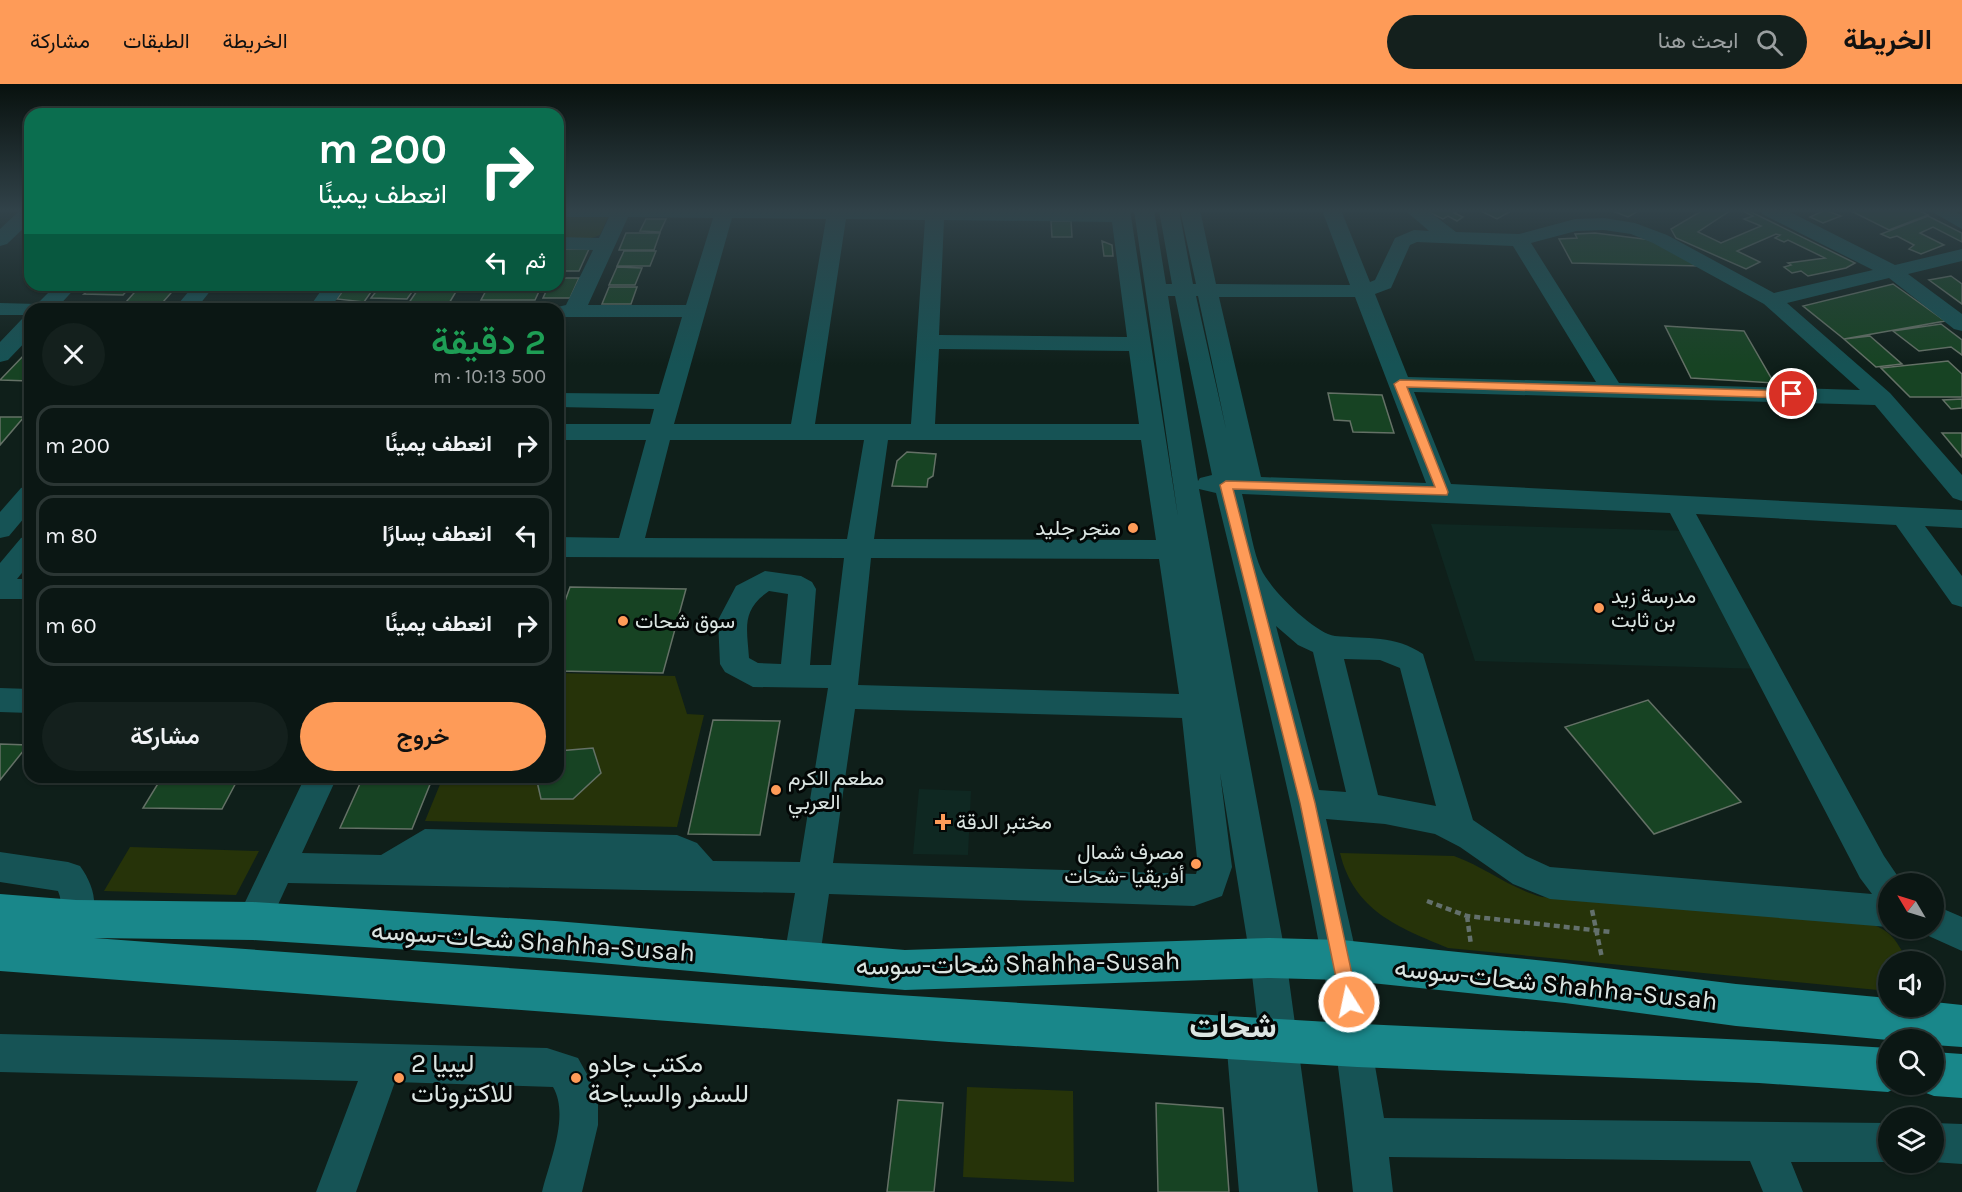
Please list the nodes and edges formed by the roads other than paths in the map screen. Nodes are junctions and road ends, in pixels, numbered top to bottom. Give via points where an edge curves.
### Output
1 (595, 262) edge
2 (709, 262) edge
3 (829, 262) edge
4 (932, 262) edge
5 (1154, 262) edge
6 (1169, 262) edge
7 (1176, 262) edge
8 (1352, 262) edge
9 (1393, 262) edge
10 (1532, 262) edge
11 (1701, 262) edge
12 (1874, 262) edge
13 (1935, 262) edge
14 (1893, 272) junction
15 (1169, 290) junction
16 (62, 291) edge
17 (200, 291) edge
18 (1364, 291) junction
19 (1771, 300) junction
20 (50, 303) edge
21 (190, 303) edge
22 (0, 309) edge
23 (24, 309) edge
24 (566, 311) edge
25 (694, 311) junction
26 (1962, 324) edge
27 (24, 330) edge
28 (928, 342) junction
29 (1139, 344) junction
30 (0, 355) edge
31 (1400, 384) junction
32 (1611, 388) junction
33 (1882, 398) junction
34 (564, 400) edge
35 (668, 402) junction
36 (923, 430) junction
37 (802, 431) junction
38 (877, 431) junction
39 (564, 432) edge
40 (661, 432) junction
41 (1153, 432) junction
42 (1186, 484) junction
43 (1238, 485) junction
44 (1442, 492) junction
45 (1962, 492) edge
46 (24, 501) edge
47 (1678, 504) junction
48 (1904, 517) junction
49 (1962, 519) edge
50 (0, 530) edge
51 (0, 543) edge
52 (24, 544) edge
53 (630, 546) junction
54 (564, 547) edge
55 (859, 548) junction
56 (1183, 550) junction
57 (24, 551) edge
58 (1247, 573) junction
59 (0, 581) edge
60 (0, 589) edge
61 (24, 589) edge
62 (1962, 597) edge
63 (1326, 645) junction
64 (795, 676) dead end
65 (844, 687) junction
66 (0, 700) edge
67 (24, 701) edge
68 (1210, 706) junction
69 (318, 783) edge
70 (1307, 803) junction
71 (1366, 810) junction
72 (1459, 830) junction
73 (0, 867) edge
74 (277, 868) junction
75 (1878, 874) edge
76 (815, 878) junction
77 (1878, 910) edge
78 (0, 913) edge
79 (76, 919) junction
80 (253, 921) junction
81 (1944, 926) edge
82 (1962, 934) edge
83 (0, 951) edge
84 (1268, 958) junction
85 (1342, 960) junction
86 (801, 963) junction
87 (1962, 1026) edge
88 (1261, 1039) junction
89 (1357, 1045) junction
90 (0, 1053) edge
91 (383, 1064) junction
92 (1878, 1069) edge
93 (1944, 1075) edge
94 (1962, 1076) edge
95 (1368, 1137) junction
96 (1762, 1143) junction
97 (1878, 1143) edge
98 (1944, 1143) edge
99 (1962, 1144) edge
100 (336, 1192) edge
101 (562, 1192) edge
102 (1259, 1192) edge
103 (1298, 1192) edge
104 (1373, 1192) edge
105 (1783, 1192) edge

1 - 24 street
2 - 25 street
3 - 37 street
4 - 28 street
5 - 15 street
6 - 15 street
7 - 15 street
8 - 18 street
9 - 18 street via 1384,284
10 - 32 street
11 - 19 street
12 - 14 street
13 - 14 street
14 - 19 street
14 - 26 street
15 - 18 street
15 - 29 street
15 - 42 street
15 - 43 street
16 - 20 street
17 - 21 street
18 - 31 street
19 - 33 street
22 - 23 street
24 - 25 street
25 - 35 street
27 - 30 street
28 - 29 street
28 - 36 street
29 - 41 street
31 - 32 street
31 - 44 street
32 - 33 street
33 - 45 street
34 - 35 street
35 - 40 street
36 - 38 street
36 - 41 street
37 - 38 street
37 - 40 street
38 - 55 street
39 - 40 street
40 - 53 street
41 - 56 street
42 - 43 street
42 - 56 street
43 - 44 street
43 - 58 street
44 - 47 street
46 - 50 street
47 - 48 street
47 - 75 street
48 - 49 street
48 - 62 street
51 - 52 street
53 - 54 street
53 - 55 street
55 - 56 street
55 - 65 street
56 - 68 street
57 - 59 street
58 - 63 street via 1295,627
58 - 70 street
60 - 61 street
63 - 71 street
63 - 72 street via 1383,648 1413,662
64 - 65 street
65 - 68 street
65 - 76 street
66 - 67 street
68 - 76 street via 1215,867 1210,885 1203,889
68 - 84 street
69 - 74 street
70 - 71 street
70 - 85 street
71 - 72 street via 1418,815
72 - 77 street via 1535,879 1587,887
73 - 79 street via 68,877 77,888 80,903
74 - 76 street
74 - 80 street
76 - 86 street
78 - 79 main road, شحات-سوسه Shahha-Susah
79 - 80 main road, شحات-سوسه Shahha-Susah
80 - 86 main road, شحات-سوسه Shahha-Susah via 555,940
81 - 82 street
83 - 88 main road via 811,1012
84 - 85 main road, شحات-سوسه Shahha-Susah
84 - 86 main road, شحات-سوسه Shahha-Susah via 905,970
84 - 88 street
85 - 87 main road, شحات-سوسه Shahha-Susah via 1736,1005
85 - 89 street
88 - 89 main road
88 - 102 street
88 - 103 street
89 - 92 main road
89 - 95 street
90 - 91 street
91 - 100 street
91 - 101 street via 547,1067 565,1071 579,1094 578,1125
93 - 94 main road
95 - 96 street
95 - 104 street
96 - 97 street
96 - 105 street
98 - 99 street

